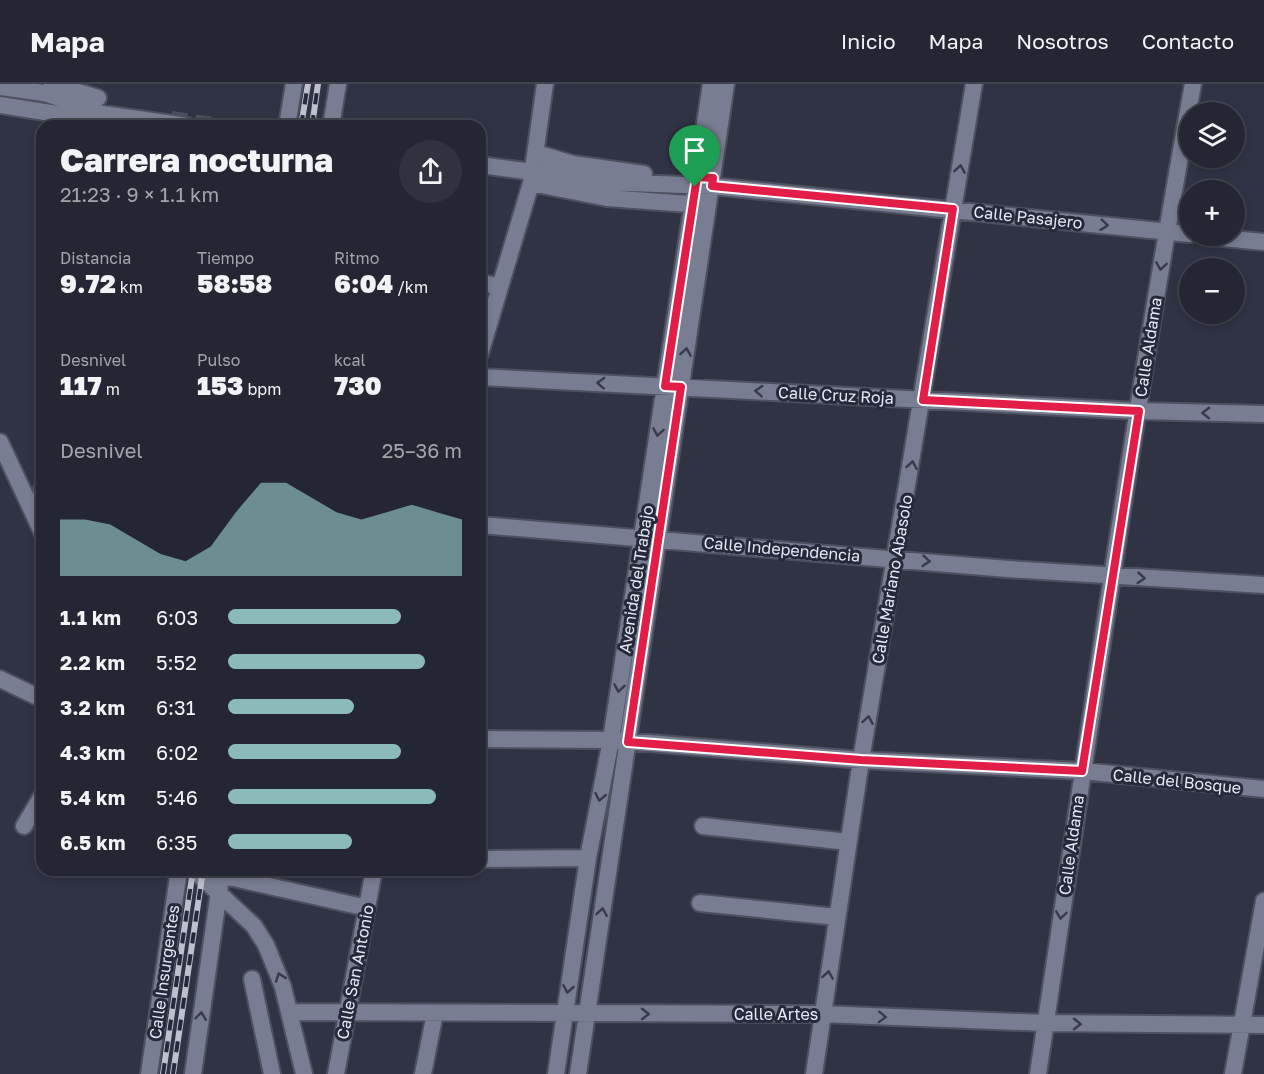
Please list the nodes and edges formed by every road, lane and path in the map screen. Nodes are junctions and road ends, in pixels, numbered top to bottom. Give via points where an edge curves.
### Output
1 (52, 84) edge
2 (294, 84) edge
3 (338, 84) edge
4 (545, 84) edge
5 (711, 84) edge
6 (726, 84) edge
7 (974, 84) edge
8 (1193, 84) edge
9 (0, 87) edge
10 (0, 105) edge
11 (95, 108) edge
12 (156, 120) tunnel mouth
13 (288, 120) edge
14 (332, 120) edge
15 (536, 153) junction
16 (486, 166) edge
17 (536, 175) junction
18 (704, 182) junction
19 (700, 205) junction
20 (953, 209) junction
21 (1166, 231) junction
22 (1179, 233) edge
23 (1245, 240) edge
24 (1264, 242) edge
25 (486, 284) edge
26 (500, 287) junction
27 (486, 334) edge
28 (486, 377) edge
29 (673, 387) junction
30 (923, 400) junction
31 (1139, 411) junction
32 (1264, 414) edge
33 (0, 442) edge
34 (36, 518) edge
35 (486, 525) edge
36 (650, 537) junction
37 (896, 558) junction
38 (1112, 576) junction
39 (1264, 585) edge
40 (0, 679) edge
41 (36, 696) edge
42 (486, 739) edge
43 (611, 740) junction
44 (628, 742) junction
45 (861, 760) junction
46 (1082, 771) junction
47 (1264, 789) edge
48 (36, 806) edge
49 (24, 826) dead end
50 (703, 826) dead end
51 (848, 842) junction
52 (588, 858) junction
53 (486, 859) edge
54 (178, 876) edge
55 (373, 876) edge
56 (220, 881) edge
57 (1264, 901) edge
58 (700, 903) dead end
59 (367, 908) junction
60 (837, 917) junction
61 (252, 979) dead end
62 (289, 1012) junction
63 (347, 1012) junction
64 (435, 1012) junction
65 (565, 1013) junction
66 (587, 1014) junction
67 (822, 1014) junction
68 (1045, 1023) junction
69 (1264, 1025) edge
70 (1242, 1026) junction
71 (149, 1074) edge
72 (193, 1074) edge
73 (272, 1074) edge
74 (304, 1074) edge
75 (336, 1074) edge
76 (423, 1074) edge
77 (556, 1074) edge
78 (578, 1074) edge
79 (814, 1074) edge
80 (1038, 1074) edge
81 (1233, 1074) edge

1 - 11 street
2 - 13 street
3 - 14 street
4 - 15 street
5 - 18 street, Avenida del Trabajo
6 - 18 street, Avenida del Trabajo
20 -> 7 street, Calle Mariano Abasolo
8 - 21 street, Calle Aldama
9 - 11 street via 44,93
10 - 11 street
11 - 12 street
15 - 17 street
15 - 18 street via 611,171
16 - 17 street, Calle Pasajero
17 - 18 street, Calle Pasajero via 603,182
17 - 19 street via 607,198
17 - 26 street
18 - 19 street, Avenida del Trabajo
18 - 20 street, Calle Pasajero
19 - 29 street, Avenida del Trabajo
20 -> 21 street, Calle Pasajero
20 - 30 street, Calle Mariano Abasolo
21 - 22 street, Calle Pasajero
21 -> 31 street, Calle Aldama
23 - 24 street
25 - 26 street
26 - 27 street
29 -> 28 street, Calle Cruz Roja
30 -> 29 street, Calle Cruz Roja
29 - 36 street, Avenida del Trabajo
30 - 31 street, Calle Cruz Roja
37 -> 30 street, Calle Mariano Abasolo
32 -> 31 street, Calle Cruz Roja
31 - 38 street, Calle Aldama
33 - 34 street
35 - 36 street, Calle Independencia
36 - 37 street, Calle Independencia
36 -> 43 street, Avenida del Trabajo
36 - 44 street, Avenida del Trabajo
37 -> 38 street, Calle Independencia
45 -> 37 street, Calle Mariano Abasolo
38 -> 39 street, Calle Independencia
38 - 46 street, Calle Aldama
40 - 41 street
42 - 43 street, Calle del Bosque
43 - 44 street, Calle del Bosque
43 -> 52 street, Avenida del Trabajo
44 - 45 street, Calle del Bosque
66 -> 44 street, Avenida del Trabajo
45 - 46 street, Calle del Bosque
45 - 51 street, Calle Mariano Abasolo
46 - 47 street, Calle del Bosque
46 -> 68 street, Calle Aldama
48 - 49 street
50 - 51 street
51 - 60 street, Calle Mariano Abasolo
52 - 53 street
52 -> 65 street, Avenida del Trabajo
54 - 71 street, Calle Insurgentes
55 - 59 street, Calle San Antonio
56 - 59 street
62 -> 56 street via 266,945
72 -> 56 street
57 - 70 street
58 - 60 street
59 - 63 street, Calle San Antonio
67 -> 60 street, Calle Mariano Abasolo
61 - 73 street
62 - 63 street, Calle Artes
62 - 74 street
63 - 64 street, Calle Artes
63 - 75 street, Calle San Antonio
64 - 65 street, Calle Artes
64 - 76 street
65 - 66 street, Calle Artes
65 - 77 street, Avenida del Trabajo
66 -> 67 street, Calle Artes
66 - 78 street, Avenida del Trabajo
67 -> 68 street, Calle Artes
67 - 79 street, Calle Mariano Abasolo
68 -> 70 street, Calle Artes
68 - 80 street, Calle Aldama
69 - 70 street, Calle Artes
70 - 81 street

